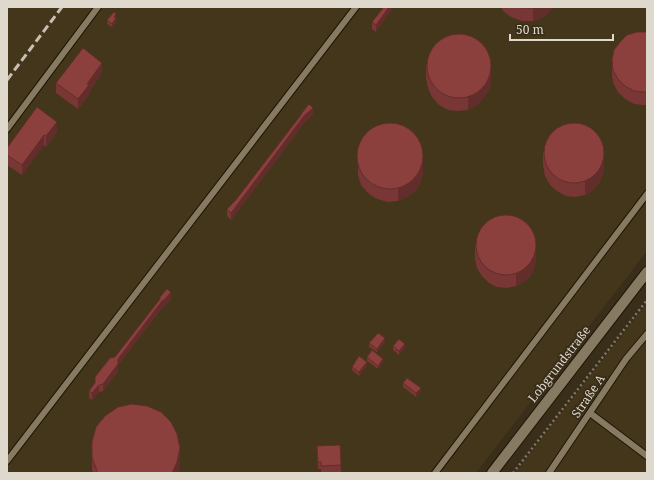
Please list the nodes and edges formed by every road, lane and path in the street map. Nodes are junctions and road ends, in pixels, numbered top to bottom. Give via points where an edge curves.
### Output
1 (98, 7) edge
2 (356, 7) edge
3 (7, 129) edge
4 (647, 194) edge
5 (647, 272) edge
6 (647, 300) edge
7 (647, 334) edge
8 (590, 413) junction
9 (647, 456) edge
10 (7, 461) edge
11 (435, 473) edge
12 (492, 473) edge
13 (513, 473) edge
14 (548, 473) edge

1 - 3 lane
2 - 10 lane
4 - 11 lane
5 - 12 street, Lobgrundstraße
6 - 13 path
7 - 8 lane, Straße A via 626,359
8 - 9 lane
8 - 14 lane, Straße A

